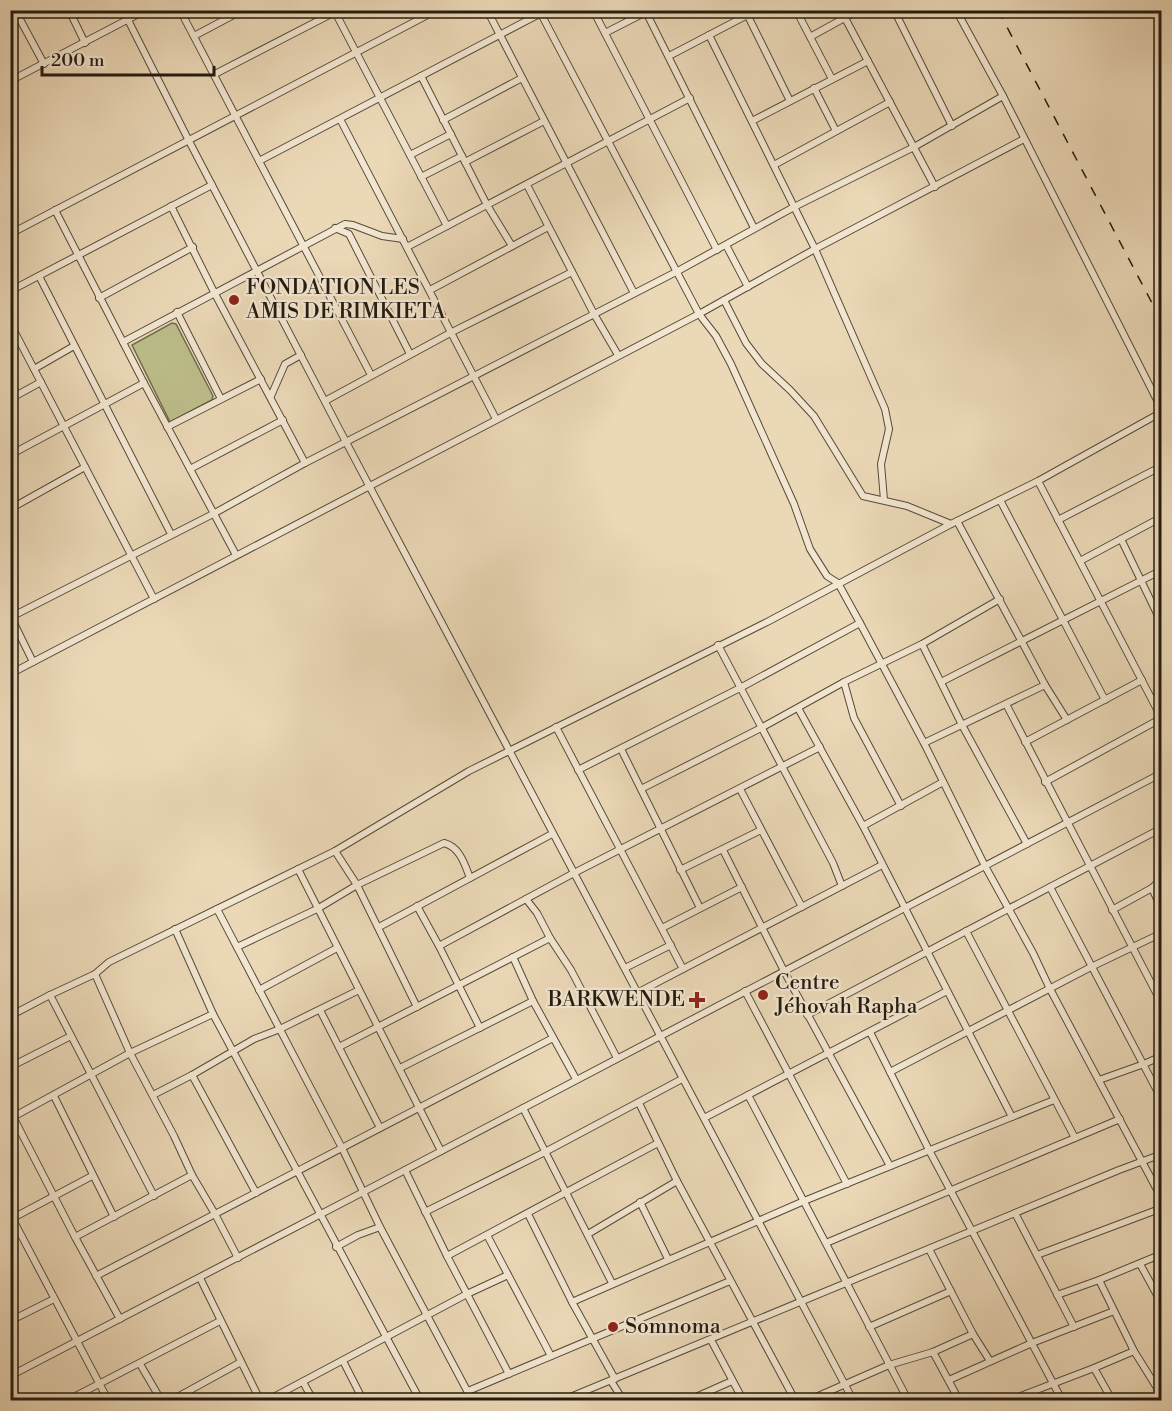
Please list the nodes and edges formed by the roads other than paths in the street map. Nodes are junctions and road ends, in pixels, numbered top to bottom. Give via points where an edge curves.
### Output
1 (15, 10) edge
2 (69, 10) edge
3 (123, 10) edge
4 (146, 10) edge
5 (180, 10) edge
6 (243, 10) edge
7 (437, 10) edge
8 (487, 10) edge
9 (547, 10) edge
10 (593, 10) edge
11 (757, 10) edge
12 (796, 10) edge
13 (859, 10) edge
14 (894, 10) edge
15 (956, 10) edge
16 (335, 11) edge
17 (648, 11) edge
18 (539, 12) edge
19 (746, 13) edge
20 (846, 18) junction
21 (128, 20) junction
22 (605, 33) junction
23 (500, 35) junction
24 (194, 36) junction
25 (709, 36) junction
26 (810, 37) junction
27 (85, 42) junction
28 (356, 54) junction
29 (669, 56) junction
30 (868, 62) junction
31 (44, 64) junction
32 (215, 74) junction
33 (421, 76) junction
34 (522, 78) junction
35 (832, 79) junction
36 (10, 81) edge
37 (814, 88) junction
38 (1003, 96) junction
39 (380, 98) junction
40 (690, 98) junction
41 (790, 101) junction
42 (890, 102) junction
43 (236, 116) junction
44 (340, 119) junction
45 (649, 119) junction
46 (443, 120) junction
47 (544, 121) junction
48 (752, 121) junction
49 (952, 126) junction
50 (836, 131) junction
51 (451, 134) junction
52 (1024, 139) junction
53 (189, 141) junction
54 (609, 142) junction
55 (914, 147) junction
56 (410, 155) junction
57 (464, 159) junction
58 (259, 161) junction
59 (566, 163) junction
60 (774, 165) junction
61 (421, 177) junction
62 (212, 185) junction
63 (526, 185) junction
64 (935, 187) junction
65 (487, 205) junction
66 (171, 206) junction
67 (794, 207) junction
68 (55, 210) junction
69 (10, 221) edge
70 (447, 226) junction
71 (548, 227) junction
72 (335, 228) junction
73 (754, 228) junction
74 (13, 233) edge
75 (403, 239) junction
76 (726, 245) junction
77 (304, 246) junction
78 (512, 246) junction
79 (407, 247) junction
80 (193, 248) junction
81 (815, 249) junction
82 (717, 250) junction
83 (78, 255) junction
84 (258, 270) junction
85 (572, 272) junction
86 (676, 272) junction
87 (39, 276) junction
88 (747, 287) junction
89 (430, 290) junction
90 (10, 291) edge
91 (214, 292) junction
92 (634, 293) junction
93 (99, 298) junction
94 (724, 300) junction
95 (177, 312) junction
96 (594, 314) junction
97 (699, 314) junction
98 (10, 323) edge
99 (452, 332) junction
100 (123, 342) junction
101 (74, 346) junction
102 (410, 354) junction
103 (301, 355) junction
104 (618, 355) junction
105 (34, 369) junction
106 (371, 375) junction
107 (473, 376) junction
108 (261, 378) junction
109 (41, 382) junction
110 (144, 383) junction
111 (271, 396) junction
112 (10, 399) edge
113 (221, 399) junction
114 (325, 401) junction
115 (104, 405) junction
116 (1161, 411) edge
117 (496, 419) junction
118 (284, 420) junction
119 (64, 427) junction
120 (167, 427) junction
121 (346, 442) junction
122 (10, 455) edge
123 (305, 463) junction
124 (1161, 466) edge
125 (86, 467) junction
126 (190, 469) junction
127 (1038, 481) junction
128 (370, 486) junction
129 (884, 500) junction
130 (1000, 500) junction
131 (10, 509) edge
132 (213, 514) junction
133 (1161, 517) edge
134 (1058, 520) junction
135 (954, 522) junction
136 (171, 534) junction
137 (1121, 539) junction
138 (131, 555) junction
139 (236, 555) junction
140 (1080, 561) junction
141 (1161, 570) edge
142 (1142, 580) junction
143 (838, 583) junction
144 (154, 599) junction
145 (1000, 599) junction
146 (1100, 600) junction
147 (11, 617) edge
148 (1064, 620) junction
149 (860, 623) junction
150 (1161, 624) edge
151 (1021, 640) junction
152 (922, 644) junction
153 (718, 645) junction
154 (33, 662) junction
155 (882, 664) junction
156 (10, 674) edge
157 (1142, 680) junction
158 (844, 682) junction
159 (941, 682) junction
160 (1045, 685) junction
161 (740, 688) junction
162 (1105, 700) junction
163 (1006, 704) junction
164 (798, 708) junction
165 (1161, 718) edge
166 (1067, 720) junction
167 (962, 725) junction
168 (556, 727) junction
169 (761, 728) junction
170 (1025, 742) junction
171 (924, 743) junction
172 (820, 747) junction
173 (621, 749) junction
174 (510, 750) junction
175 (781, 767) junction
176 (578, 770) junction
177 (1161, 773) edge
178 (943, 782) junction
179 (1046, 782) junction
180 (641, 789) junction
181 (740, 789) junction
182 (901, 806) junction
183 (1067, 822) junction
184 (863, 826) junction
185 (1161, 828) edge
186 (660, 829) junction
187 (761, 830) junction
188 (552, 834) junction
189 (1027, 844) junction
190 (619, 850) junction
191 (723, 850) junction
192 (335, 851) junction
193 (882, 865) junction
194 (985, 866) junction
195 (1089, 866) junction
196 (298, 869) junction
197 (680, 870) junction
198 (574, 873) junction
199 (470, 878) junction
200 (1161, 878) edge
201 (357, 885) junction
202 (842, 886) junction
203 (742, 887) junction
204 (1050, 887) junction
205 (1152, 888) junction
206 (526, 899) junction
207 (417, 906) junction
208 (802, 907) junction
209 (700, 908) junction
210 (1008, 908) junction
211 (217, 909) junction
212 (317, 909) junction
213 (905, 909) junction
214 (1112, 910) junction
215 (1161, 910) edge
216 (379, 927) junction
217 (762, 927) junction
218 (662, 928) junction
219 (175, 929) junction
220 (966, 932) junction
221 (1161, 933) edge
222 (550, 938) junction
223 (671, 945) junction
224 (439, 946) junction
225 (237, 947) junction
226 (1132, 947) junction
227 (337, 948) junction
228 (926, 951) junction
229 (513, 957) junction
230 (1091, 967) junction
231 (625, 968) junction
232 (683, 969) junction
233 (784, 971) junction
234 (95, 974) junction
235 (458, 985) junction
236 (1050, 989) junction
237 (259, 990) junction
238 (359, 990) junction
239 (745, 991) junction
240 (947, 992) junction
241 (637, 993) junction
242 (50, 995) junction
243 (533, 1001) junction
244 (1161, 1004) edge
245 (417, 1007) junction
246 (320, 1010) junction
247 (1009, 1010) junction
248 (213, 1014) junction
249 (807, 1015) junction
250 (10, 1016) edge
251 (378, 1027) junction
252 (480, 1028) junction
253 (280, 1029) junction
254 (870, 1032) junction
255 (970, 1032) junction
256 (71, 1036) junction
257 (661, 1036) junction
258 (554, 1038) junction
259 (339, 1047) junction
260 (234, 1052) junction
261 (130, 1053) junction
262 (828, 1053) junction
263 (1161, 1056) edge
264 (617, 1058) junction
265 (1144, 1064) junction
266 (10, 1067) edge
267 (400, 1068) junction
268 (890, 1072) junction
269 (789, 1074) junction
270 (192, 1075) junction
271 (92, 1076) junction
272 (682, 1078) junction
273 (576, 1079) junction
274 (1099, 1080) junction
275 (153, 1095) junction
276 (748, 1095) junction
277 (54, 1096) junction
278 (1054, 1100) junction
279 (1161, 1100) edge
280 (639, 1103) junction
281 (419, 1107) junction
282 (523, 1108) junction
283 (12, 1114) edge
284 (1012, 1117) junction
285 (704, 1118) junction
286 (1120, 1119) junction
287 (380, 1128) junction
288 (1075, 1138) junction
289 (658, 1143) junction
290 (342, 1148) junction
291 (441, 1151) junction
292 (545, 1152) junction
293 (930, 1152) junction
294 (1161, 1154) edge
295 (1143, 1161) junction
296 (890, 1166) junction
297 (405, 1170) junction
298 (298, 1171) junction
299 (192, 1175) junction
300 (92, 1176) junction
301 (677, 1181) junction
302 (847, 1184) junction
303 (950, 1190) junction
304 (363, 1191) junction
305 (256, 1193) junction
306 (566, 1194) junction
307 (54, 1196) junction
308 (154, 1196) junction
309 (1161, 1199) edge
310 (804, 1201) junction
311 (640, 1202) junction
312 (1161, 1208) edge
313 (425, 1212) junction
314 (1015, 1213) junction
315 (215, 1214) junction
316 (528, 1214) junction
317 (12, 1216) edge
318 (320, 1216) junction
319 (114, 1217) junction
320 (758, 1220) junction
321 (380, 1227) junction
322 (972, 1231) junction
323 (588, 1234) junction
324 (488, 1235) junction
325 (75, 1237) junction
326 (710, 1242) junction
327 (826, 1243) junction
328 (336, 1247) junction
329 (929, 1249) junction
330 (1161, 1254) edge
331 (1037, 1255) junction
332 (447, 1256) junction
333 (238, 1258) junction
334 (668, 1259) junction
335 (1140, 1264) junction
336 (508, 1275) junction
337 (96, 1276) junction
338 (200, 1278) junction
339 (1099, 1280) junction
340 (730, 1281) junction
341 (612, 1283) junction
342 (847, 1283) junction
343 (951, 1291) junction
344 (466, 1294) junction
345 (1057, 1295) junction
346 (54, 1299) junction
347 (572, 1302) junction
348 (802, 1302) junction
349 (1161, 1304) edge
350 (1114, 1311) junction
351 (427, 1315) junction
352 (12, 1318) edge
353 (120, 1319) junction
354 (220, 1321) junction
355 (754, 1322) junction
356 (869, 1327) junction
357 (1074, 1327) junction
358 (973, 1334) junction
359 (386, 1339) junction
360 (592, 1339) junction
361 (711, 1340) junction
362 (76, 1342) junction
363 (1032, 1343) junction
364 (1134, 1351) junction
365 (933, 1352) junction
366 (551, 1356) junction
367 (343, 1361) junction
368 (990, 1361) junction
369 (241, 1362) junction
370 (140, 1364) junction
371 (889, 1365) junction
372 (1094, 1368) junction
373 (509, 1374) junction
374 (10, 1376) edge
375 (613, 1380) junction
376 (949, 1380) junction
377 (732, 1381) junction
378 (303, 1382) junction
379 (100, 1384) junction
380 (1053, 1384) junction
381 (845, 1385) junction
382 (468, 1391) junction
383 (1161, 1396) edge
384 (69, 1401) edge
385 (108, 1401) edge
386 (161, 1401) edge
387 (172, 1401) edge
388 (260, 1401) edge
389 (268, 1401) edge
390 (313, 1401) edge
391 (363, 1401) edge
392 (420, 1401) edge
393 (472, 1401) edge
394 (562, 1401) edge
395 (623, 1401) edge
396 (689, 1401) edge
397 (743, 1401) edge
398 (795, 1401) edge
399 (809, 1401) edge
400 (853, 1401) edge
401 (908, 1401) edge
402 (959, 1401) edge
403 (1010, 1401) edge
404 (1062, 1401) edge
405 (1112, 1401) edge

1 - 31 street
2 - 27 street
3 - 21 street
4 - 21 street
5 - 24 street
6 - 24 street
7 - 28 street
8 - 23 street
9 - 18 street
10 - 22 street
11 - 19 street
12 - 26 street
13 - 20 street
14 - 49 street
15 - 38 street
16 - 28 street
16 - 32 street
17 - 22 street
17 - 29 street
18 - 23 street
18 - 54 street
19 - 25 street
19 - 41 street
20 - 26 street
20 - 30 street
21 - 27 street
21 - 53 street
22 - 45 street
23 - 33 street
23 - 34 street
24 - 32 street
25 - 29 street
25 - 48 street
26 - 35 street
27 - 31 street
28 - 39 street
28 - 43 street
29 - 40 street
30 - 35 street
30 - 42 street
31 - 36 street
32 - 43 street
33 - 39 street
33 - 46 street
34 - 46 street
34 - 47 street
35 - 37 street
37 - 41 street
37 - 50 street
38 - 49 street
38 - 52 street
39 - 44 street
39 - 56 street
40 - 45 street
40 - 73 street
41 - 48 street
42 - 50 street
42 - 55 street
43 - 53 street
43 - 58 street
44 - 58 street
44 - 75 street
45 - 54 street
45 - 82 street
46 - 51 street
47 - 57 street
47 - 59 street
48 - 60 street
49 - 55 street
50 - 60 street
51 - 56 street
51 - 57 street
52 - 64 street
52 - 116 street
53 - 62 street
53 - 68 street
54 - 59 street
54 - 86 street
55 - 64 street
55 - 67 street
56 - 61 street
57 - 61 street
57 - 65 street
58 - 77 street
59 - 63 street
59 - 92 street
60 - 67 street
61 - 70 street
62 - 66 street
62 - 84 street
63 - 65 street
63 - 71 street
64 - 81 street
65 - 70 street
65 - 78 street
66 - 80 street
66 - 83 street
67 - 73 street
67 - 81 street
68 - 74 street
68 - 83 street
69 - 74 street
70 - 79 street
71 - 78 street
71 - 85 street
72 - 75 street via 349,224
72 - 77 street
72 - 102 street via 349,234
73 - 76 street
75 - 79 street
76 - 82 street
76 - 88 street
77 - 84 street
77 - 106 street
78 - 89 street
79 - 89 street
80 - 91 street
80 - 93 street
81 - 88 street
81 - 129 street via 888,417 880,464
82 - 86 street
83 - 87 street
83 - 93 street
84 - 91 street
84 - 103 street
85 - 96 street
85 - 99 street
86 - 92 street
86 - 97 street
87 - 90 street
87 - 101 street
88 - 94 street
89 - 99 street
91 - 95 street
91 - 108 street
92 - 96 street
93 - 100 street
94 - 97 street
94 - 129 street via 751,350 814,416 863,496
95 - 100 street
95 - 113 street
96 - 104 street
96 - 107 street
97 - 104 street
97 - 143 street via 731,364 810,549 827,576
98 - 105 street
99 - 102 street
99 - 107 street
100 - 110 street
101 - 105 street
101 - 115 street
102 - 106 street
103 - 111 street via 285,364
103 - 114 street
104 - 117 street
105 - 109 street
106 - 114 street
107 - 117 street
107 - 121 street
108 - 111 street
108 - 113 street
109 - 112 street
109 - 119 street
110 - 115 street
110 - 120 street
111 - 118 street
113 - 120 street
114 - 121 street
115 - 119 street
115 - 136 street
116 - 127 street
117 - 128 street
118 - 123 street
118 - 126 street
119 - 122 street
119 - 125 street
120 - 126 street
121 - 123 street
121 - 128 street
123 - 132 street
124 - 134 street
125 - 131 street
125 - 138 street
126 - 132 street
127 - 130 street
127 - 134 street
128 - 139 street
128 - 174 street
129 - 135 street
130 - 135 street
130 - 148 street
132 - 136 street
132 - 139 street
133 - 137 street
134 - 140 street
135 - 143 street
135 - 145 street
136 - 138 street
137 - 140 street
137 - 142 street
138 - 144 street
138 - 147 street
139 - 144 street
140 - 146 street
141 - 142 street
142 - 146 street
142 - 150 street
143 - 149 street
143 - 153 street
144 - 154 street
145 - 151 street
145 - 152 street
146 - 148 street
146 - 157 street
147 - 154 street
148 - 151 street
148 - 162 street
149 - 155 street
149 - 161 street
151 - 159 street
151 - 160 street
152 - 155 street
152 - 159 street
153 - 161 street
153 - 168 street
154 - 156 street
155 - 158 street
155 - 171 street
157 - 162 street
157 - 165 street
158 - 164 street
158 - 182 street via 854,718
159 - 167 street
160 - 163 street
160 - 166 street
161 - 169 street
161 - 173 street
162 - 166 street
163 - 167 street
163 - 170 street
164 - 169 street
164 - 172 street
165 - 179 street
166 - 170 street
167 - 171 street
167 - 189 street
168 - 174 street
168 - 176 street
169 - 175 street
169 - 180 street
170 - 179 street
171 - 178 street
172 - 175 street
172 - 184 street
173 - 176 street
173 - 180 street
174 - 188 street
174 - 192 street
175 - 181 street
175 - 202 street
176 - 190 street
177 - 183 street
178 - 182 street
178 - 194 street
179 - 183 street
180 - 186 street
181 - 186 street
181 - 187 street
182 - 184 street
183 - 189 street
183 - 195 street
184 - 193 street
185 - 195 street
186 - 190 street
186 - 197 street
187 - 191 street
187 - 208 street
188 - 198 street
188 - 199 street
189 - 194 street
190 - 198 street
190 - 218 street
191 - 197 street
191 - 203 street
192 - 196 street
192 - 201 street
193 - 202 street
193 - 213 street
194 - 210 street
194 - 213 street
195 - 204 street
195 - 214 street
196 - 211 street
196 - 212 street
197 - 209 street
198 - 206 street
198 - 231 street
199 - 201 street via 457,851 444,843
199 - 207 street
200 - 205 street
201 - 212 street
201 - 216 street
202 - 208 street
203 - 209 street
203 - 217 street
204 - 210 street
204 - 230 street
205 - 214 street
205 - 215 street
206 - 222 street
206 - 224 street
207 - 216 street
207 - 224 street
208 - 217 street
209 - 218 street
210 - 220 street
210 - 236 street
211 - 219 street
211 - 225 street
212 - 225 street
212 - 227 street
213 - 228 street
213 - 233 street
214 - 226 street
216 - 245 street
217 - 232 street
217 - 233 street
218 - 223 street
219 - 234 street via 109,962
219 - 248 street
220 - 228 street
220 - 247 street
221 - 226 street
222 - 229 street
222 - 264 street
223 - 231 street
223 - 232 street
224 - 235 street
225 - 237 street
226 - 230 street
226 - 244 street
227 - 237 street
227 - 238 street
228 - 240 street
228 - 249 street
229 - 235 street
229 - 243 street
230 - 236 street
230 - 265 street
231 - 241 street
232 - 241 street
233 - 239 street
233 - 249 street
234 - 242 street
234 - 261 street
235 - 245 street
235 - 252 street
236 - 247 street
236 - 274 street
237 - 253 street
238 - 246 street
238 - 251 street
239 - 257 street
239 - 269 street
240 - 254 street
240 - 255 street
241 - 257 street
242 - 250 street
242 - 256 street
243 - 252 street
243 - 258 street
245 - 251 street
246 - 253 street
246 - 259 street
247 - 255 street
247 - 278 street
248 - 260 street
248 - 261 street
249 - 262 street
251 - 259 street
251 - 267 street
252 - 267 street
253 - 260 street
253 - 290 street
254 - 262 street
254 - 268 street
255 - 268 street
255 - 284 street
256 - 266 street
256 - 271 street
257 - 264 street
257 - 272 street
258 - 273 street
258 - 281 street
259 - 287 street
260 - 270 street
260 - 298 street
261 - 271 street
261 - 275 street
262 - 269 street
262 - 296 street
263 - 265 street
264 - 273 street
265 - 274 street
265 - 279 street
267 - 281 street
268 - 293 street
269 - 276 street
269 - 302 street
270 - 275 street
270 - 305 street
271 - 277 street
271 - 308 street
272 - 280 street
272 - 285 street
273 - 282 street
274 - 286 street
275 - 299 street
276 - 285 street
276 - 310 street
277 - 283 street
277 - 300 street
278 - 284 street
278 - 288 street
280 - 289 street
280 - 292 street
281 - 287 street
281 - 291 street
282 - 291 street
282 - 292 street
283 - 307 street
284 - 293 street
285 - 320 street
286 - 288 street
286 - 295 street
287 - 290 street
288 - 303 street
289 - 301 street
289 - 306 street
290 - 298 street
290 - 304 street
291 - 297 street
292 - 306 street
292 - 313 street
293 - 296 street
293 - 303 street
294 - 295 street
295 - 309 street
295 - 314 street
296 - 302 street
297 - 304 street
297 - 313 street
298 - 305 street
298 - 318 street
299 - 308 street
299 - 315 street
300 - 307 street
300 - 319 street
301 - 311 street
301 - 326 street
302 - 310 street
303 - 322 street
303 - 327 street
304 - 318 street
304 - 321 street
305 - 315 street
306 - 316 street
306 - 323 street
307 - 317 street
307 - 325 street
308 - 319 street
310 - 320 street
310 - 327 street
311 - 323 street
311 - 334 street
312 - 331 street
313 - 332 street
314 - 322 street
314 - 331 street
315 - 333 street
315 - 337 street
316 - 324 street
316 - 347 street
317 - 346 street
318 - 328 street
318 - 333 street
319 - 325 street
320 - 326 street
320 - 348 street
321 - 328 street
321 - 351 street
322 - 329 street
322 - 363 street
323 - 341 street
324 - 332 street
324 - 336 street
325 - 337 street
326 - 334 street
326 - 340 street
327 - 342 street
328 - 359 street
329 - 342 street
329 - 343 street
330 - 335 street
331 - 345 street
332 - 344 street
333 - 338 street
334 - 341 street
335 - 339 street
335 - 349 street
336 - 344 street
336 - 366 street
337 - 353 street
338 - 353 street
338 - 354 street
339 - 345 street
339 - 350 street
340 - 355 street
340 - 360 street
341 - 347 street
342 - 348 street
342 - 356 street
343 - 356 street
343 - 358 street
344 - 351 street
344 - 373 street
345 - 357 street
346 - 352 street
346 - 362 street
347 - 360 street
348 - 355 street
348 - 381 street
350 - 357 street
350 - 364 street
351 - 359 street
351 - 382 street
353 - 362 street
354 - 369 street
354 - 370 street
355 - 361 street
355 - 398 street
356 - 371 street
357 - 363 street
358 - 365 street
358 - 368 street
359 - 367 street
359 - 392 street
360 - 366 street
360 - 375 street
361 - 375 street
361 - 377 street
362 - 374 street
362 - 379 street
363 - 368 street
363 - 380 street
364 - 372 street
364 - 383 street
365 - 371 street
365 - 376 street
366 - 373 street
367 - 378 street
367 - 391 street
368 - 376 street
369 - 387 street
369 - 388 street
370 - 379 street
370 - 386 street
371 - 381 street
371 - 401 street
372 - 380 street
372 - 405 street
373 - 382 street
375 - 394 street
375 - 395 street
376 - 402 street
377 - 396 street
377 - 397 street
378 - 389 street
378 - 390 street
379 - 384 street
379 - 385 street
380 - 403 street
380 - 404 street
381 - 399 street
381 - 400 street
382 - 393 street

